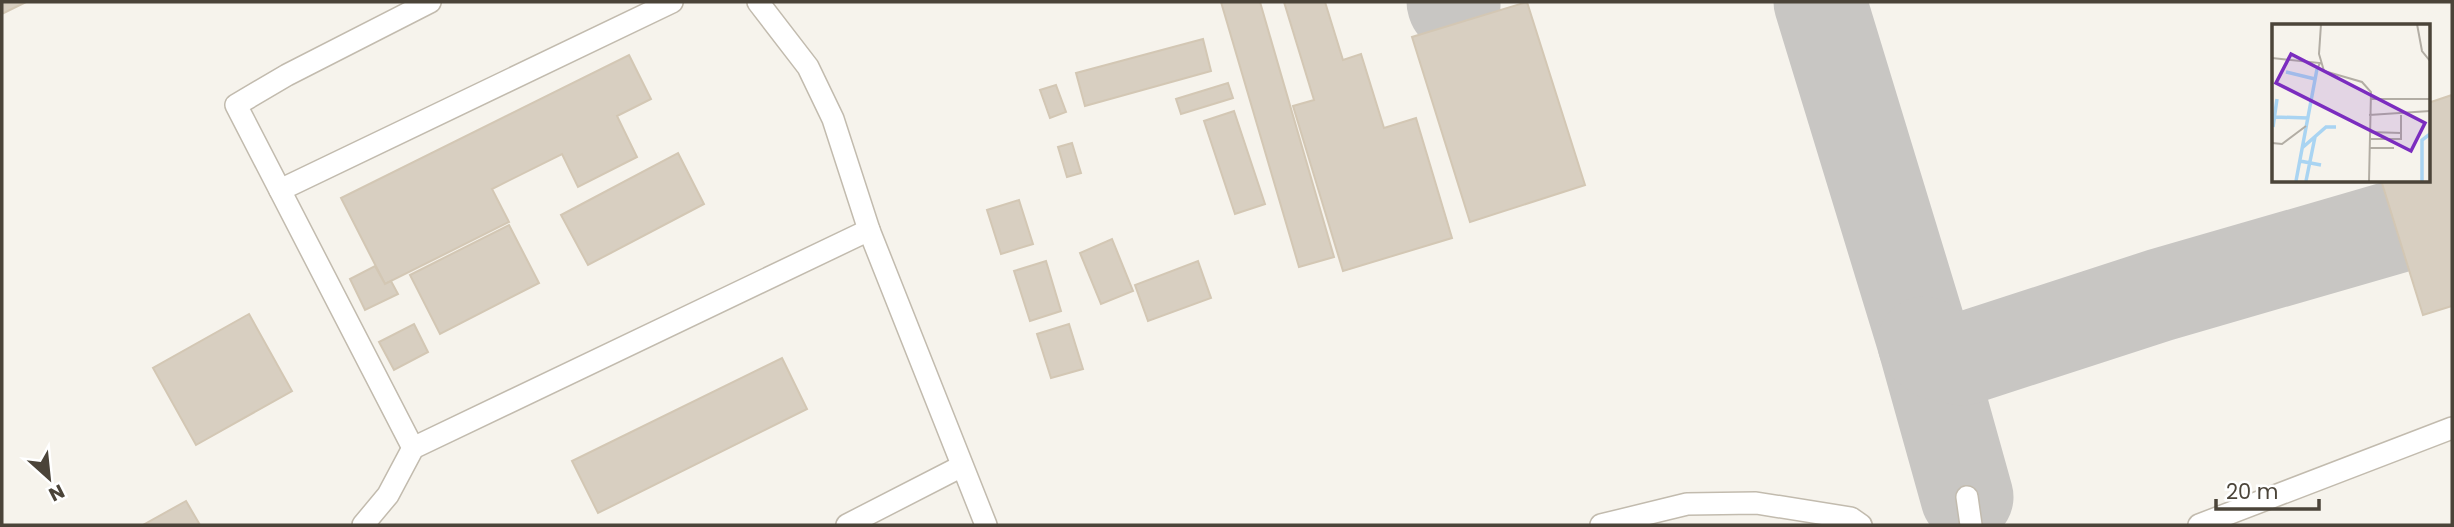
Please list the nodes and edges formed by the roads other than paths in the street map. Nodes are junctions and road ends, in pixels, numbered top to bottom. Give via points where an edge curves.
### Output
1 (430, 2) edge
2 (672, 2) edge
3 (758, 2) edge
4 (280, 190) junction
5 (869, 230) junction
6 (2452, 428) edge
7 (412, 448) junction
8 (962, 466) junction
9 (1968, 497) dead end
10 (362, 525) edge
11 (847, 525) edge
12 (986, 525) edge
13 (1601, 525) edge
14 (1861, 525) edge
15 (1971, 525) edge
16 (2199, 525) edge

1 - 4 lane via 236,105
2 - 4 lane
3 - 5 lane via 808,67 833,119
4 - 7 lane
5 - 7 lane
5 - 8 lane
6 - 16 lane
7 - 10 lane via 388,495
8 - 11 lane
8 - 12 lane
9 - 15 lane
13 - 14 lane via 1687,504 1756,503 1851,518

